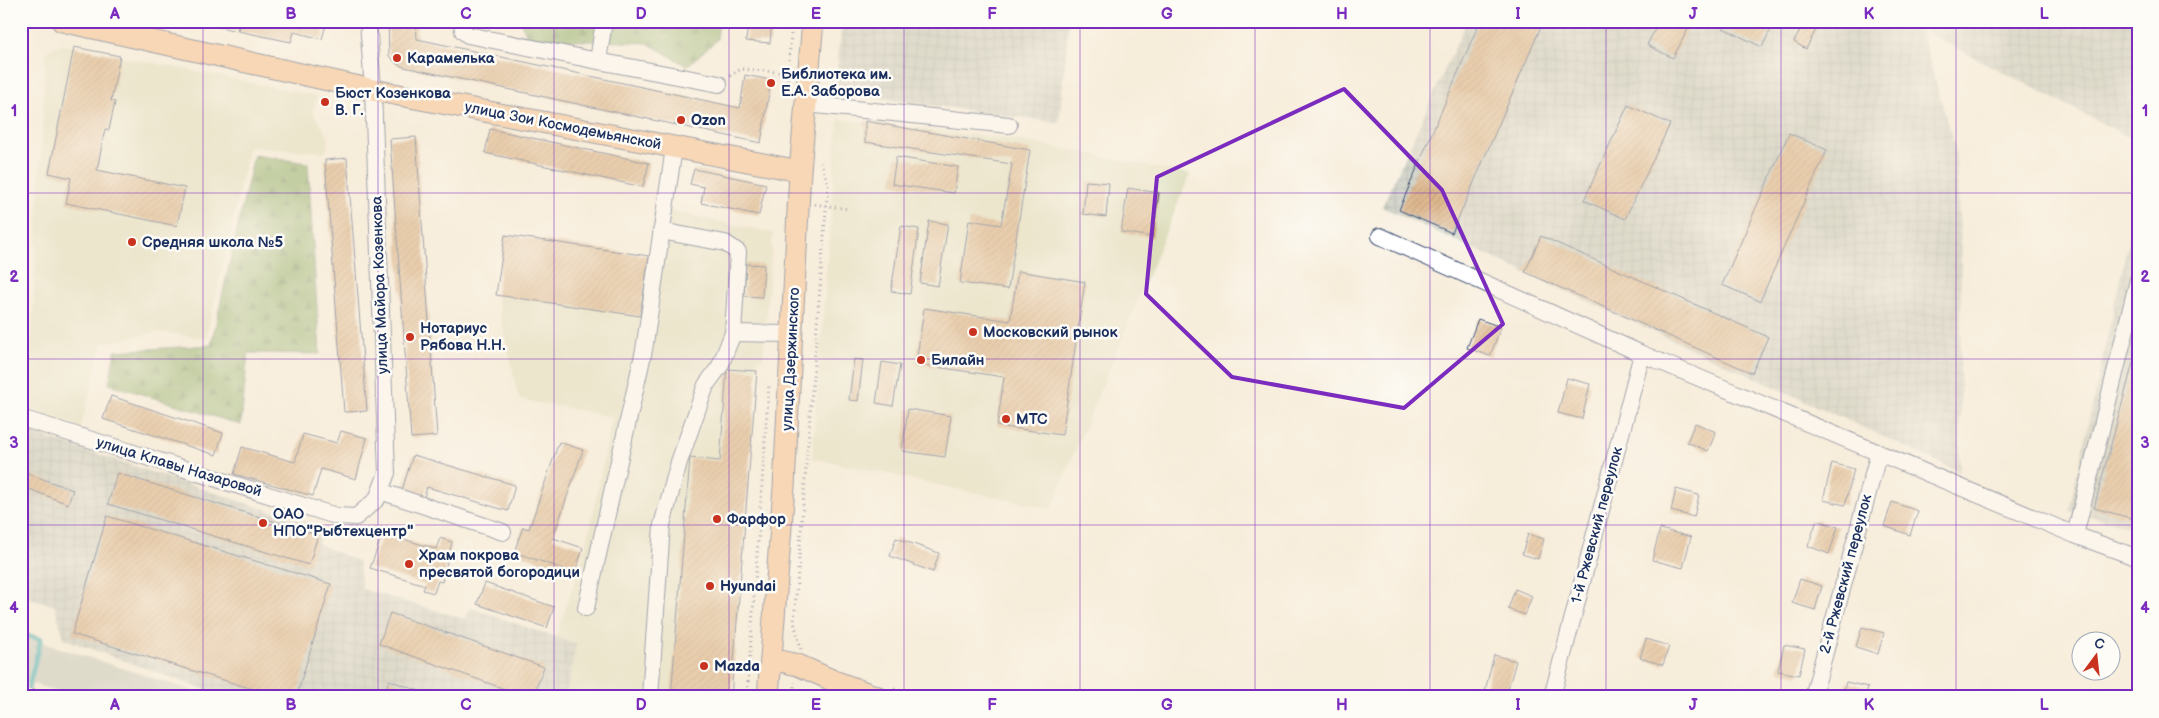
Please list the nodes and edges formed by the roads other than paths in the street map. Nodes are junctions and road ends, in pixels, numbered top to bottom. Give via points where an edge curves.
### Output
1 (62, 21) edge
2 (368, 21) edge
3 (462, 21) edge
4 (604, 21) edge
5 (813, 21) edge
6 (598, 61) junction
7 (719, 84) road end
8 (374, 90) junction
9 (806, 104) junction
10 (1009, 125) dead end
11 (674, 148) junction
12 (800, 171) junction
13 (661, 231) junction
14 (1380, 236) dead end
15 (2138, 280) edge
16 (733, 333) junction
17 (792, 334) junction
18 (1642, 354) junction
19 (21, 418) edge
20 (1879, 452) junction
21 (380, 491) junction
22 (336, 516) joint
23 (502, 532) dead end
24 (2075, 535) junction
25 (2138, 558) edge
26 (586, 608) dead end
27 (771, 659) junction
28 (650, 697) edge
29 (768, 697) edge
30 (878, 697) edge
31 (1552, 697) edge
32 (1813, 697) edge

1 - 8 main road, улица Зои Космодемьянской
2 - 8 street, улица Майора Козенкова
3 - 6 street via 463,31 468,35
4 - 6 street
5 - 9 main road, улица Дзержинского
6 - 7 street
8 - 11 main road, улица Зои Космодемьянской
8 - 21 street, улица Майора Козенкова via 387,473
9 - 10 street
9 - 12 main road, улица Дзержинского
11 - 12 main road, улица Зои Космодемьянской
11 - 13 street
12 - 17 main road, улица Дзержинского
13 - 16 street via 725,243 738,252
13 - 26 street via 644,350
14 - 18 street
15 - 24 street
16 - 17 street
16 - 28 street via 720,366 706,385 679,462 662,525
17 - 27 main road, улица Дзержинского
18 - 20 street
18 - 31 street, 1-й Ржевский переулок
19 - 22 street, улица Клавы Назаровой
20 - 24 street
20 - 32 street, 2-й Ржевский переулок
21 - 22 street, улица Майора Козенкова via 377,499 356,517
21 - 23 street
24 - 25 street
27 - 29 main road, улица Дзержинского
27 - 30 main road via 798,665

